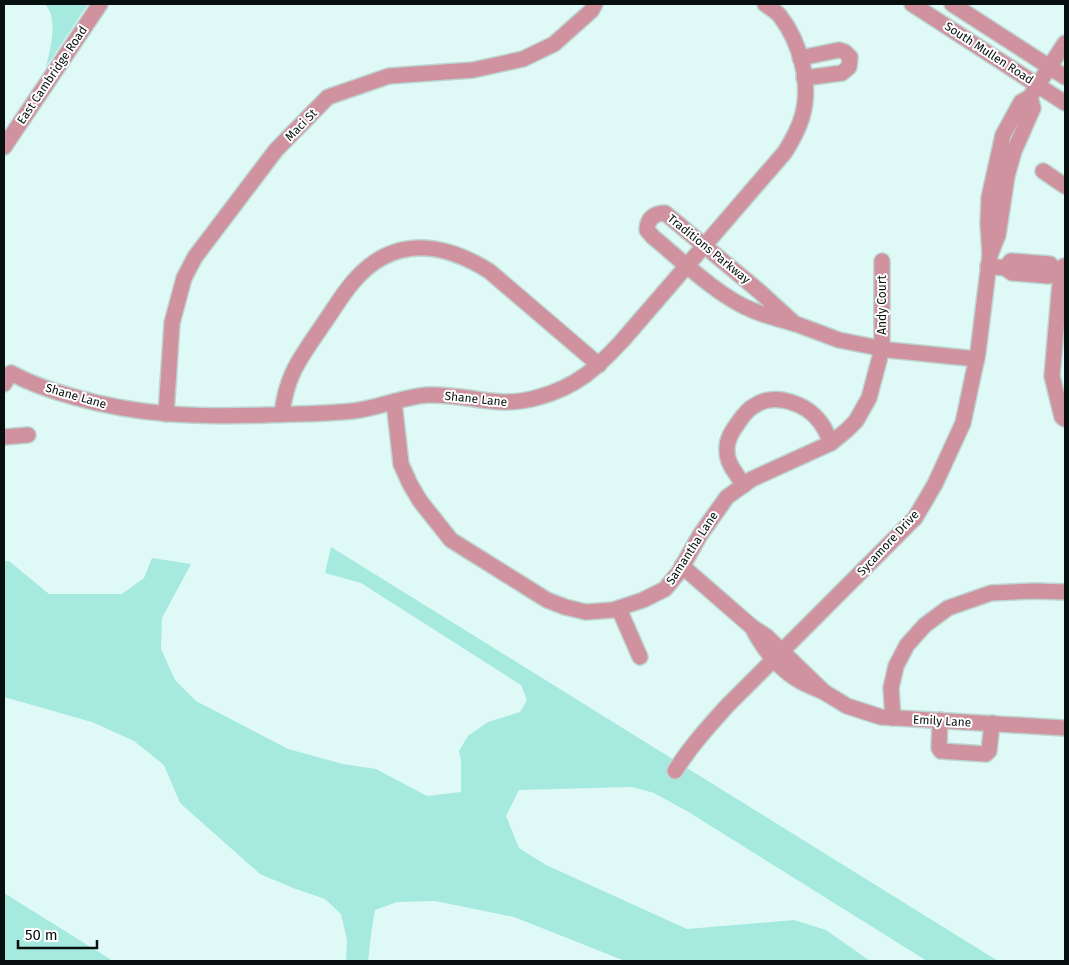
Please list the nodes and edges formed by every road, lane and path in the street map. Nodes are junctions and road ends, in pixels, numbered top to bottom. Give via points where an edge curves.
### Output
1 (100, 4) edge
2 (595, 4) edge
3 (765, 4) edge
4 (912, 4) edge
5 (952, 4) edge
6 (1065, 44) edge
7 (800, 58) junction
8 (1050, 67) junction
9 (1065, 77) edge
10 (804, 78) junction
11 (1034, 91) junction
12 (1065, 103) edge
13 (4, 147) edge
14 (1043, 170) dead end
15 (1065, 186) edge
16 (706, 246) junction
17 (989, 261) junction
18 (882, 262) dead end
19 (688, 266) junction
20 (1061, 268) edge
21 (796, 324) junction
22 (882, 349) junction
23 (977, 359) junction
24 (600, 365) junction
25 (6, 372) edge
26 (394, 402) junction
27 (166, 414) junction
28 (282, 414) junction
29 (1065, 419) edge
30 (28, 435) dead end
31 (4, 437) edge
32 (831, 442) junction
33 (744, 485) junction
34 (682, 566) junction
35 (1065, 592) edge
36 (619, 609) junction
37 (778, 655) junction
38 (640, 657) dead end
39 (893, 718) junction
40 (940, 720) junction
41 (992, 723) junction
42 (1065, 728) edge
43 (675, 771) dead end

1 - 13 street, East Cambridge Road
2 - 27 street, Maci St via 554,44 522,59 473,70 389,76 328,97 276,150 195,257 184,278 172,323
3 - 7 street, Shane Lane via 779,14 794,39
4 - 11 street, South Mullen Road
5 - 8 street, South Mullen Road
6 - 8 street
7 - 10 street, Shane Lane
7 - 10 street via 839,50 850,57 849,67 842,73
8 - 9 street, South Mullen Road
8 - 11 street
10 - 16 street, Shane Lane via 802,116 795,135 785,152
11 - 12 street, South Mullen Road
11 - 17 street, Sycamore Drive via 1033,108 989,198
14 - 15 street
16 - 19 street, Shane Lane
16 - 19 street, Traditions Parkway via 666,213 652,217 647,230
16 - 21 street, Traditions Parkway
17 - 20 street via 1005,268 1011,261
17 - 23 street, Sycamore Drive
18 - 22 street, Andy Court
19 - 21 street, Traditions Parkway via 751,310
19 - 24 street, Shane Lane
20 - 29 street via 1052,376 1062,418
21 - 22 street, Traditions Parkway via 839,340
22 - 23 street, Traditions Parkway
22 - 32 street, Samantha Lane via 869,398 856,421
23 - 37 street, Sycamore Drive via 963,423 935,484 915,518
24 - 26 street, Shane Lane via 567,387 525,401 500,403 428,395
24 - 28 street via 489,271 438,248 409,248 390,254 362,272 346,290 295,366
25 - 27 street, Shane Lane via 92,402
26 - 28 street, Shane Lane via 353,410
26 - 36 street, Samantha Lane via 401,464 420,502 451,540 547,600 586,612
27 - 28 street, Shane Lane
30 - 31 street
32 - 33 street, Samantha Lane
32 - 33 street via 820,422 799,406 786,400 754,405 730,434 726,450 729,462
33 - 34 street, Samantha Lane via 717,509
34 - 36 street, Samantha Lane via 664,589
34 - 37 street, Emily Lane via 752,627 760,643
35 - 39 street via 990,593 948,608 925,626 908,645 896,666 891,688
36 - 38 street
37 - 39 street, Emily Lane via 796,680 846,706
37 - 43 street, Sycamore Drive via 708,726
39 - 40 street, Emily Lane
40 - 41 street, Emily Lane
40 - 41 street via 941,751 986,754
41 - 42 street, Emily Lane

